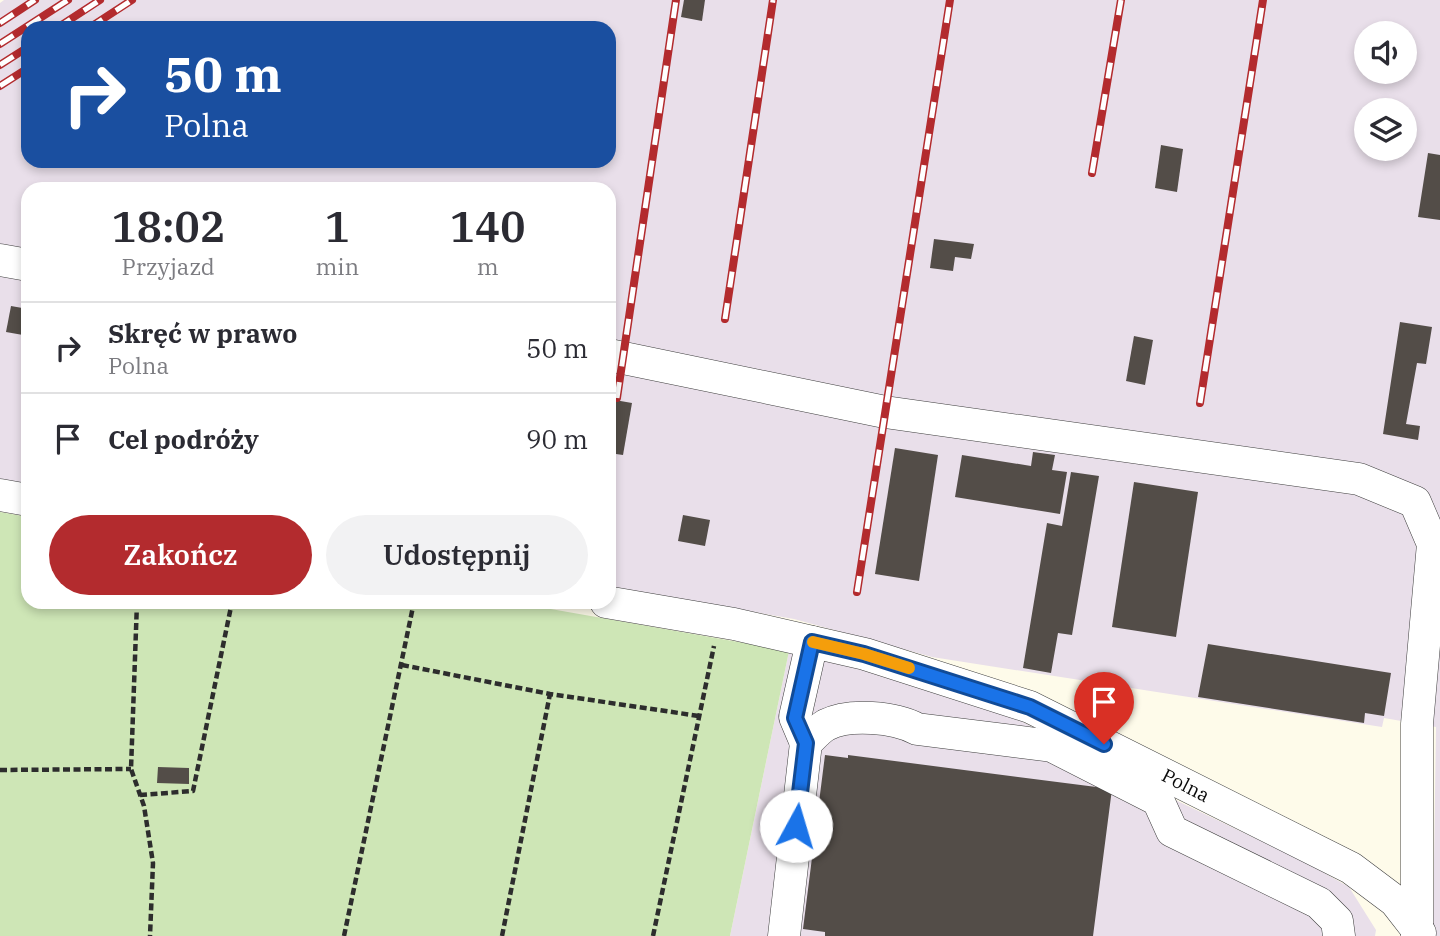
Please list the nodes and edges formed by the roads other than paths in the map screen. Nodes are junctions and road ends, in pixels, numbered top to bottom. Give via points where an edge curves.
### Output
1 (0, 260) edge
2 (21, 264) edge
3 (616, 356) edge
4 (0, 495) edge
5 (21, 499) edge
6 (616, 604) edge
7 (812, 642) junction
8 (806, 743) junction
9 (1419, 934) edge
10 (784, 936) edge
11 (1339, 936) edge

1 - 2 street
3 - 9 street via 884,412 1359,479 1415,502 1433,544 1417,724
4 - 5 street
6 - 7 street, Polna
7 - 8 street via 795,718
7 - 9 street, Polna via 1030,707 1350,868 1395,901
8 - 10 street
8 - 11 street via 826,725 853,717 1052,746 1158,800 1172,831 1319,903 1337,921

